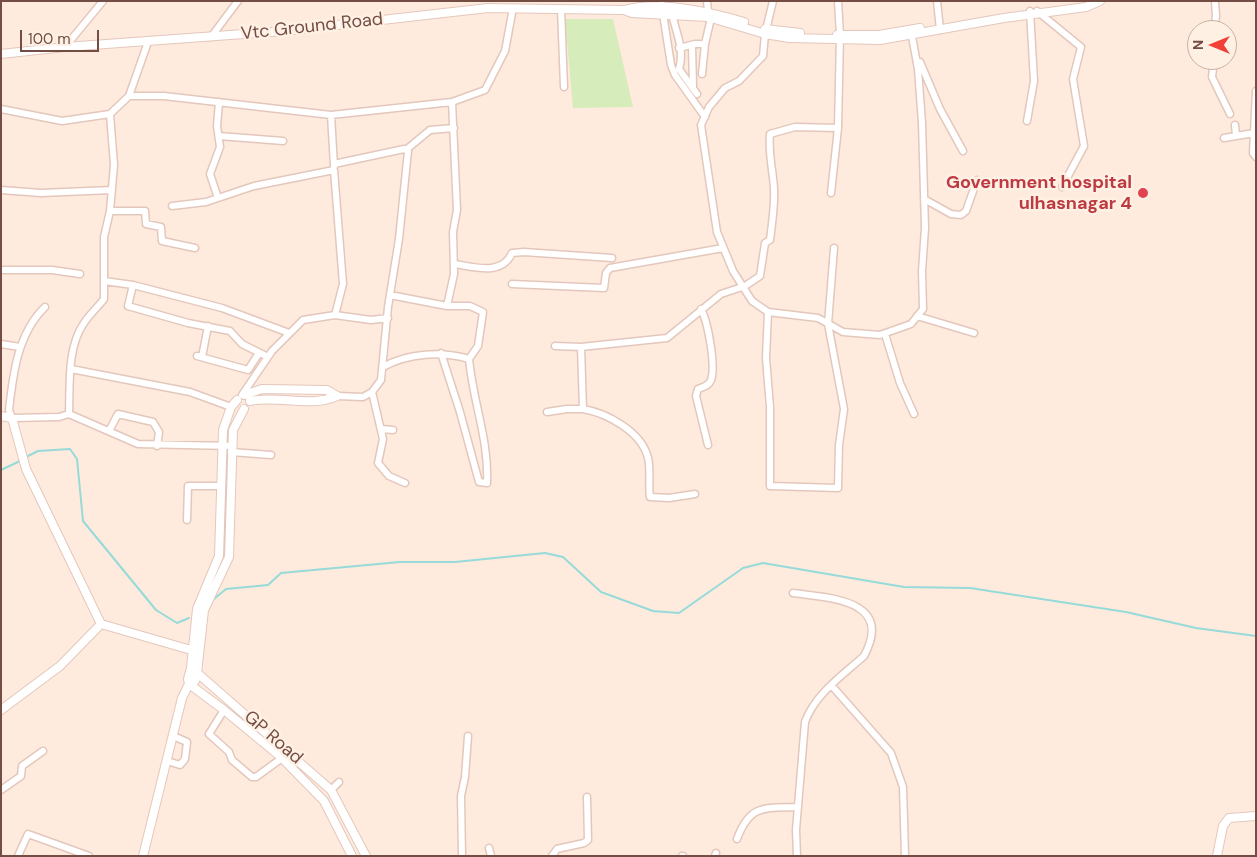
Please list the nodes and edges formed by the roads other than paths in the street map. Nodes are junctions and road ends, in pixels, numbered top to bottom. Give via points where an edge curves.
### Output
1 (103, 1) edge
2 (238, 1) edge
3 (609, 1) edge
4 (708, 1) edge
5 (773, 1) edge
6 (838, 1) edge
7 (937, 1) edge
8 (1090, 1) edge
9 (1100, 1) edge
10 (1215, 1) edge
11 (487, 5) edge
12 (599, 5) edge
13 (662, 7) edge
14 (513, 8) junction
15 (562, 9) junction
16 (612, 10) junction
17 (1034, 12) junction
18 (672, 14) junction
19 (710, 15) junction
20 (1215, 20) edge
21 (939, 28) junction
22 (766, 31) junction
23 (912, 32) junction
24 (211, 37) junction
25 (840, 38) junction
26 (148, 42) junction
27 (705, 44) junction
28 (692, 46) junction
29 (64, 47) junction
30 (680, 48) junction
31 (915, 52) junction
32 (1, 54) edge
33 (1213, 70) edge
34 (702, 74) dead end
35 (564, 87) dead end
36 (1256, 91) edge
37 (129, 96) junction
38 (220, 102) junction
39 (452, 102) junction
40 (1, 109) edge
41 (110, 114) junction
42 (1230, 114) dead end
43 (331, 115) junction
44 (705, 117) junction
45 (1027, 121) dead end
46 (1255, 122) edge
47 (1235, 125) dead end
48 (454, 128) junction
49 (838, 128) junction
50 (1254, 133) junction
51 (1236, 135) junction
52 (219, 136) junction
53 (1224, 138) dead end
54 (283, 141) dead end
55 (407, 149) junction
56 (963, 151) dead end
57 (1256, 157) edge
58 (334, 167) junction
59 (977, 180) dead end
60 (1062, 187) dead end
61 (1, 190) edge
62 (112, 190) junction
63 (831, 193) dead end
64 (218, 198) junction
65 (924, 199) junction
66 (172, 206) dead end
67 (110, 211) junction
68 (195, 248) dead end
69 (723, 248) junction
70 (834, 248) dead end
71 (612, 258) dead end
72 (454, 264) junction
73 (1, 270) edge
74 (80, 274) dead end
75 (104, 281) junction
76 (512, 284) dead end
77 (133, 285) junction
78 (745, 286) junction
79 (390, 296) junction
80 (447, 306) junction
81 (45, 307) dead end
82 (701, 309) junction
83 (768, 312) junction
84 (335, 315) junction
85 (917, 316) junction
86 (388, 318) junction
87 (828, 324) junction
88 (208, 326) junction
89 (289, 333) junction
90 (974, 333) dead end
91 (885, 334) junction
92 (1, 344) edge
93 (555, 346) dead end
94 (20, 347) junction
95 (581, 347) junction
96 (259, 353) junction
97 (441, 353) junction
98 (268, 357) junction
99 (469, 359) junction
100 (383, 367) junction
101 (71, 369) junction
102 (372, 392) junction
103 (337, 396) junction
104 (241, 397) junction
105 (250, 401) junction
106 (231, 406) junction
107 (244, 409) junction
108 (583, 409) junction
109 (548, 412) dead end
110 (69, 414) junction
111 (914, 414) dead end
112 (1, 416) edge
113 (12, 418) junction
114 (381, 429) junction
115 (393, 430) dead end
116 (110, 431) junction
117 (708, 445) dead end
118 (157, 446) junction
119 (222, 446) junction
120 (232, 449) junction
121 (271, 456) dead end
122 (231, 482) junction
123 (405, 482) dead end
124 (221, 484) junction
125 (695, 494) dead end
126 (187, 520) dead end
127 (219, 556) junction
128 (229, 557) junction
129 (793, 593) dead end
130 (101, 624) junction
131 (197, 652) junction
132 (194, 671) junction
133 (189, 684) junction
134 (832, 686) junction
135 (1, 710) edge
136 (224, 710) junction
137 (173, 736) junction
138 (468, 736) dead end
139 (43, 751) dead end
140 (282, 758) junction
141 (167, 761) junction
142 (339, 782) dead end
143 (1, 790) edge
144 (330, 790) junction
145 (587, 797) dead end
146 (798, 807) junction
147 (346, 815) junction
148 (1256, 816) edge
149 (336, 822) junction
150 (737, 839) dead end
151 (361, 846) junction
152 (489, 848) dead end
153 (351, 853) edge
154 (18, 856) edge
155 (89, 856) edge
156 (143, 856) edge
157 (366, 856) edge
158 (462, 856) edge
159 (491, 856) edge
160 (552, 856) edge
161 (797, 856) edge
162 (905, 856) edge
163 (1217, 856) edge

1 - 29 street
2 - 24 street
3 - 16 street
4 - 19 street
5 - 22 street
6 - 25 street
7 - 21 street
8 - 17 street
9 - 17 street via 1086,7
10 - 20 street
11 - 14 street, Vtc Ground Road
11 - 24 street, Vtc Ground Road via 285,31
12 - 15 street, Vtc Ground Road
12 - 16 street, Vtc Ground Road
13 - 16 street, Vtc Ground Road via 632,13
13 - 18 street
13 - 19 street
13 - 44 street via 675,75
14 - 15 street, Vtc Ground Road
14 - 39 street via 505,51 485,90
15 - 35 street
17 - 21 street
17 - 45 street via 1034,81
17 - 60 street via 1066,33 1080,47 1073,79 1084,146
18 - 19 street
18 - 30 street
19 - 22 street
19 - 27 street
21 - 23 street
22 - 25 street via 789,38
22 - 44 street via 763,56 739,82 724,88
23 - 25 street via 880,38
23 - 31 street
24 - 26 street, Vtc Ground Road
25 - 49 street
26 - 29 street, Vtc Ground Road
26 - 37 street
27 - 28 street
27 - 34 street
28 - 30 street
28 - 30 street via 695,91 679,69 682,62
29 - 32 street, Vtc Ground Road
31 - 56 street
31 - 65 street via 922,123
33 - 42 street via 1212,77
36 - 46 street
37 - 38 street
37 - 41 street
38 - 43 street
38 - 52 street via 217,117
39 - 43 street
39 - 48 street
40 - 41 street via 62,121
41 - 62 street via 114,165
43 - 58 street
44 - 69 street via 701,125 703,149 717,232
46 - 50 street
47 - 51 street
48 - 55 street via 430,130
48 - 72 street via 457,185
49 - 63 street
49 - 78 street via 795,127 770,134 774,189 770,240 762,250 760,276
50 - 51 street
50 - 57 street via 1253,153
51 - 53 street
52 - 54 street
52 - 64 street via 220,147 210,174
55 - 58 street
55 - 79 street
58 - 64 street
58 - 84 street via 343,284
59 - 65 street via 966,211 961,215 951,214
61 - 62 street via 41,193
62 - 67 street
64 - 66 street
65 - 85 street via 923,309
67 - 68 street via 145,211 146,224 161,227 162,241
67 - 75 street via 104,237
69 - 76 street via 610,268 604,288
69 - 78 street via 733,271
70 - 87 street
71 - 72 street via 524,252 512,253 508,263 501,268
72 - 80 street
73 - 74 street via 52,270
75 - 77 street
75 - 101 street via 104,299 84,323 77,338
77 - 88 street via 128,306
77 - 89 street via 222,308
78 - 82 street via 721,294
78 - 83 street via 752,301
79 - 80 street
79 - 86 street
80 - 99 street via 470,306 483,312 478,346
81 - 94 street via 34,318
82 - 95 street via 667,338
82 - 117 street via 710,332 712,378 698,389 696,396
83 - 87 street via 811,317
83 - 87 street via 766,358 770,486 838,488 844,409
84 - 86 street via 371,320
84 - 89 street via 303,320
85 - 90 street
85 - 91 street via 911,324
86 - 100 street
87 - 91 street via 843,332
88 - 96 street via 230,331 242,344
88 - 96 street via 200,357 248,370
89 - 98 street
91 - 111 street via 900,383
92 - 94 street
93 - 95 street
94 - 113 street via 11,392 9,410
95 - 108 street
96 - 98 street
97 - 99 street
97 - 99 street via 479,482 487,483 487,451 472,390
97 - 100 street via 396,360
98 - 104 street
100 - 102 street via 381,380
101 - 106 street via 190,392
101 - 110 street
102 - 103 street via 363,396
102 - 114 street
103 - 104 street via 327,390 262,389
103 - 105 street via 327,401
104 - 105 street
104 - 106 street
104 - 107 street via 238,406
105 - 107 street
106 - 119 street via 223,430
107 - 120 street via 233,430
108 - 109 street
108 - 125 street via 615,420 645,450 649,462 650,497
110 - 113 street
110 - 116 street
112 - 113 street
113 - 130 street via 26,469
114 - 115 street
114 - 123 street via 383,439 378,463 389,476
116 - 118 street via 138,444
116 - 118 street via 118,414 153,422 159,432
118 - 119 street
119 - 120 street
119 - 124 street
120 - 121 street
120 - 122 street
122 - 124 street
122 - 128 street
124 - 126 street via 188,486
124 - 127 street
127 - 128 street
127 - 131 street via 197,609
128 - 131 street via 204,610
129 - 134 street via 830,598 863,609 869,616 870,638 864,656
130 - 131 street
130 - 135 street via 60,666
131 - 132 street
132 - 133 street via 188,679
132 - 144 street, GP Road
133 - 136 street, GP Road
133 - 137 street via 182,698
134 - 146 street via 810,709 805,722
134 - 162 street via 891,753 903,787
136 - 140 street, GP Road
136 - 140 street via 209,734 252,777
137 - 141 street
137 - 141 street via 187,742 185,759 180,765
138 - 158 street via 461,796
139 - 143 street via 22,766 21,776
140 - 149 street, GP Road via 324,801
141 - 156 street
142 - 144 street
144 - 147 street, GP Road
145 - 160 street via 588,840 557,849
146 - 150 street via 754,812 743,822
146 - 161 street
147 - 149 street
147 - 151 street, GP Road
148 - 163 street via 1229,818 1223,826
149 - 153 street, GP Road
151 - 153 street
151 - 157 street, GP Road
152 - 159 street
154 - 155 street via 28,834

